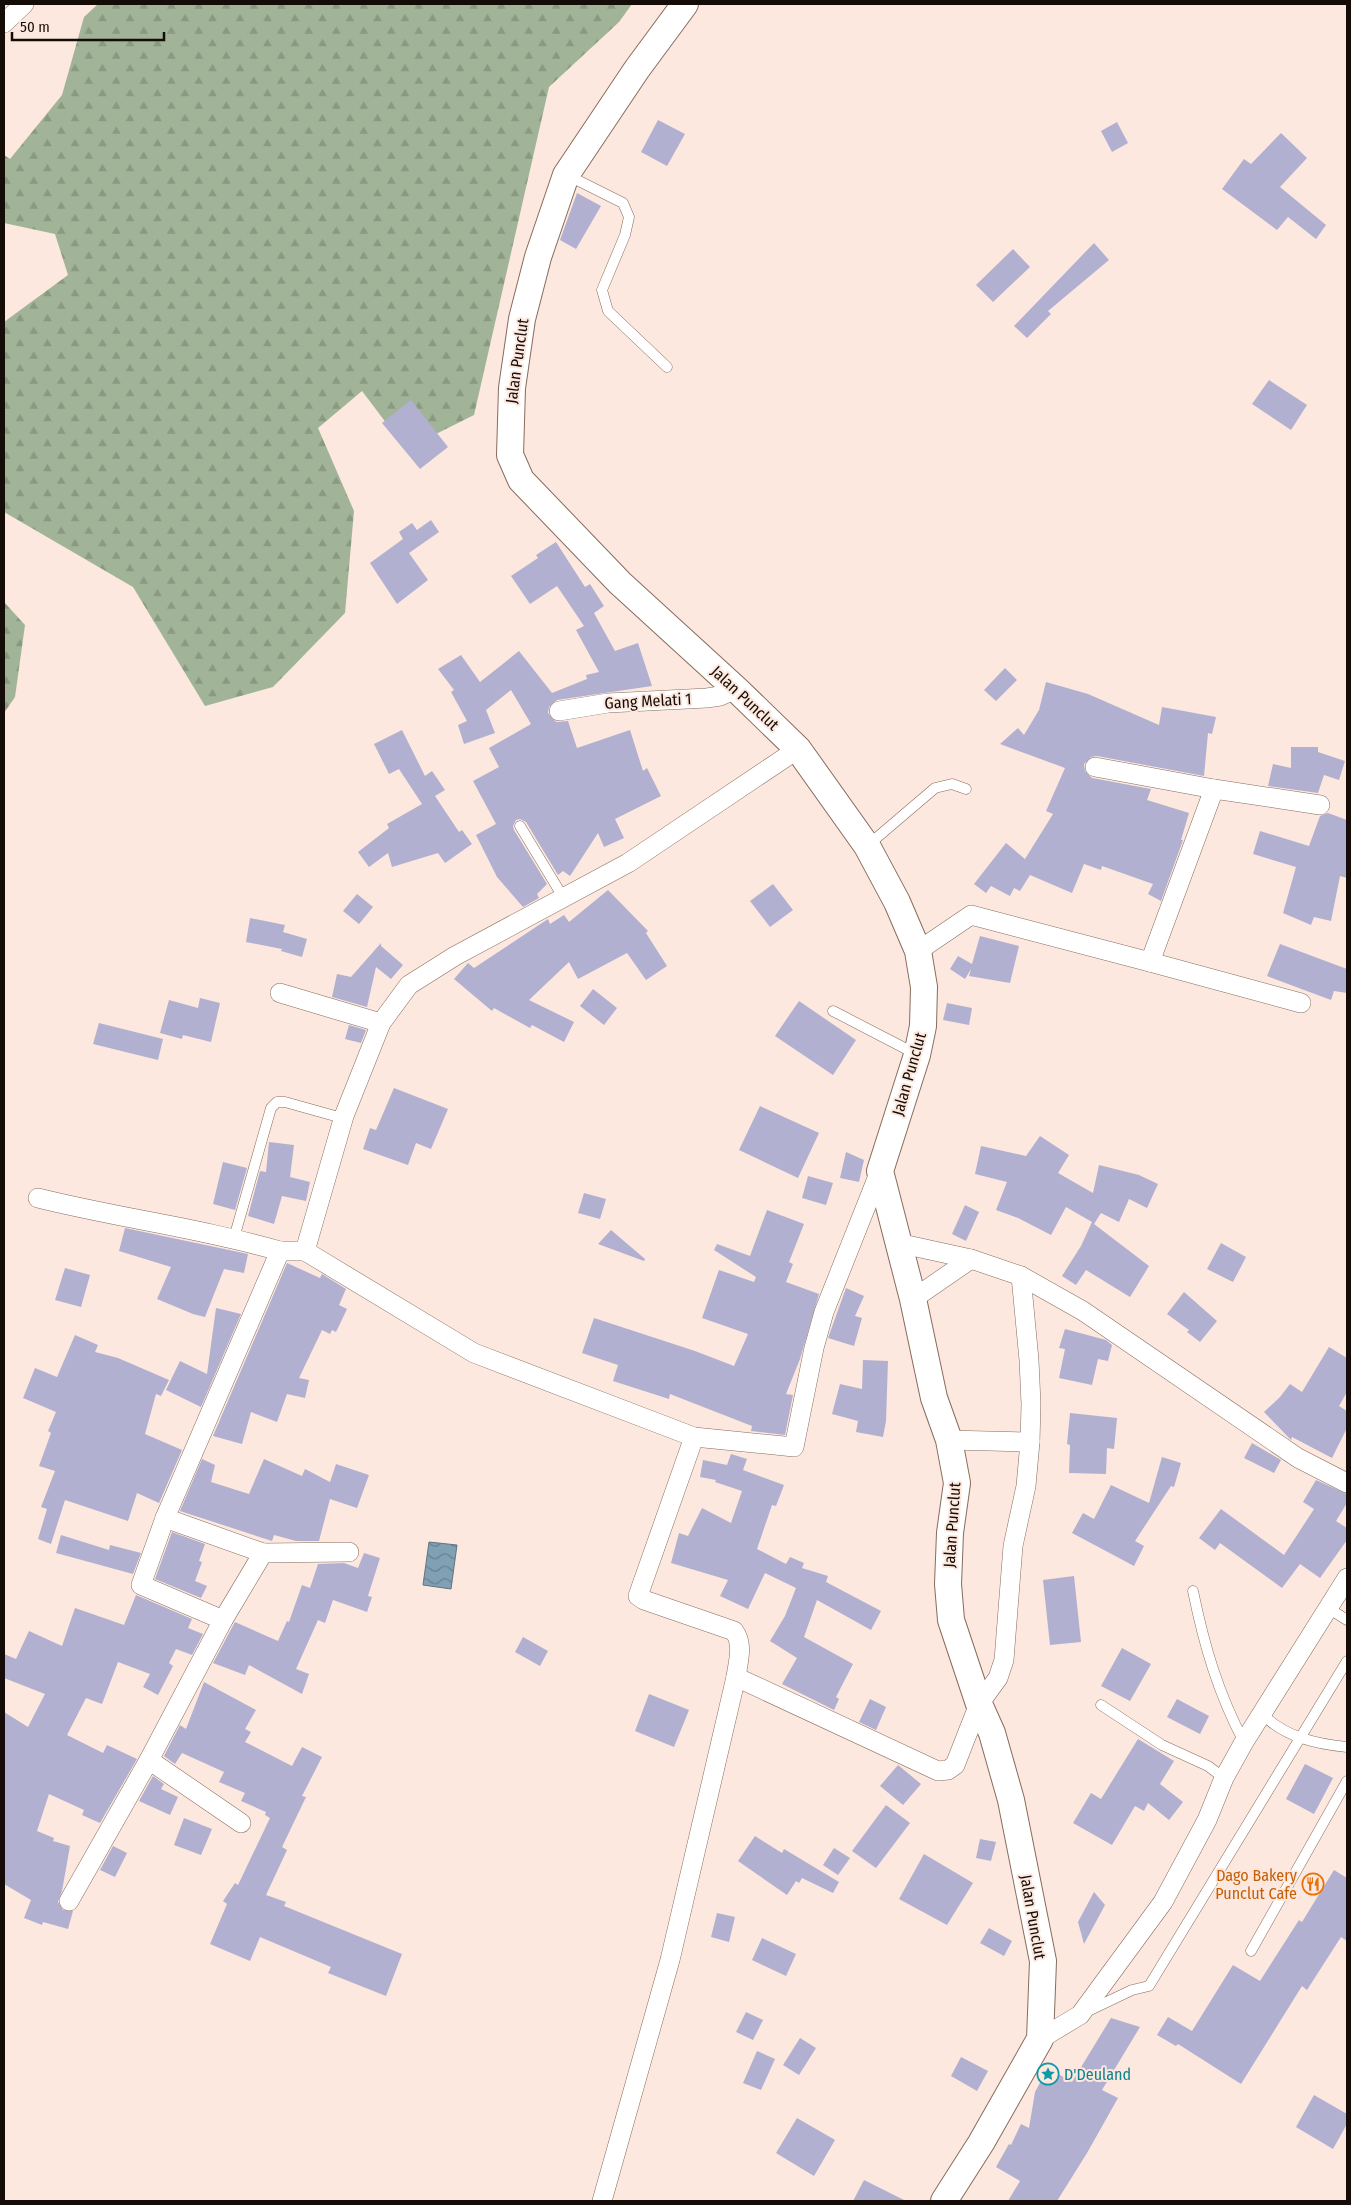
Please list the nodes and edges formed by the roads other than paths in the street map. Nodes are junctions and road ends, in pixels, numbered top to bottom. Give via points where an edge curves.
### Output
1 (24, 4) edge
2 (685, 4) edge
3 (4, 23) edge
4 (566, 175) junction
5 (667, 367) dead end
6 (736, 689) junction
7 (558, 711) dead end
8 (798, 749) junction
9 (1095, 766) dead end
10 (966, 789) dead end
11 (1214, 789) junction
12 (1320, 805) dead end
13 (520, 826) dead end
14 (867, 846) junction
15 (563, 897) junction
16 (918, 951) junction
17 (1150, 962) junction
18 (280, 994) dead end
19 (1301, 1003) dead end
20 (833, 1011) dead end
21 (382, 1022) junction
22 (917, 1055) junction
23 (344, 1116) junction
24 (880, 1171) junction
25 (38, 1198) dead end
26 (234, 1238) junction
27 (898, 1243) junction
28 (280, 1250) junction
29 (305, 1252) junction
30 (971, 1259) junction
31 (1022, 1276) junction
32 (913, 1299) junction
33 (694, 1437) junction
34 (949, 1440) junction
35 (1030, 1442) junction
36 (1347, 1484) edge
37 (165, 1518) junction
38 (349, 1552) dead end
39 (263, 1554) junction
40 (1347, 1578) edge
41 (1193, 1591) dead end
42 (1328, 1608) junction
43 (224, 1620) junction
44 (1347, 1620) edge
45 (1347, 1661) edge
46 (736, 1677) junction
47 (979, 1704) junction
48 (1102, 1704) dead end
49 (1262, 1714) junction
50 (1299, 1738) junction
51 (1244, 1742) junction
52 (1347, 1747) edge
53 (149, 1760) junction
54 (1224, 1778) junction
55 (1347, 1781) edge
56 (240, 1823) dead end
57 (68, 1901) dead end
58 (1251, 1950) dead end
59 (1080, 2015) junction
60 (1040, 2039) junction
61 (602, 2201) edge
62 (944, 2201) edge

1 - 3 street
2 - 4 main road, Jalan Punclut
4 - 5 lane via 623,203 628,216 625,235 602,290 608,311
4 - 6 main road, Jalan Punclut via 538,256 522,319 512,388 510,455 521,480 620,583
6 - 7 street, Gang Melati 1 via 707,698 608,703
6 - 8 main road, Jalan Punclut
8 - 14 main road, Jalan Punclut
8 - 15 street via 628,863
9 - 11 street
10 - 14 lane via 952,784 935,788
11 - 12 street
11 - 17 street
13 - 15 lane
14 - 16 main road, Jalan Punclut via 897,902
15 - 21 street via 409,985
16 - 17 street via 971,915
16 - 22 main road, Jalan Punclut via 924,987 923,1026
17 - 19 street
18 - 21 street
20 - 22 lane
21 - 23 street
22 - 24 main road, Jalan Punclut
23 - 26 lane via 286,1102 278,1102 271,1108
23 - 29 street
24 - 27 main road, Jalan Punclut
24 - 33 street via 824,1312 794,1447
25 - 26 street
26 - 28 street
27 - 30 street
27 - 32 main road, Jalan Punclut
28 - 29 street
28 - 37 street
29 - 33 street via 474,1353
30 - 31 street
30 - 32 street
31 - 35 street via 1029,1360
31 - 36 street via 1083,1311 1298,1458
32 - 34 main road, Jalan Punclut via 934,1398
33 - 46 street via 638,1596 734,1631 740,1644
34 - 35 street
34 - 47 main road, Jalan Punclut via 957,1483 948,1584 951,1620
35 - 47 street via 1026,1486 1013,1546 1004,1660 998,1678
37 - 39 street
37 - 43 street via 142,1585
38 - 39 street
39 - 43 street
40 - 42 street
41 - 51 lane via 1202,1634 1220,1691
42 - 44 lane
42 - 49 street
43 - 53 street
45 - 50 lane
46 - 47 street via 938,1771 955,1765
46 - 61 street via 670,1960
47 - 60 main road, Jalan Punclut via 992,1733 1011,1800 1042,1961
48 - 54 lane via 1162,1745 1208,1766
49 - 50 lane
49 - 51 street
50 - 52 lane
50 - 59 lane via 1149,1986 1132,1990
51 - 54 street
53 - 56 street
53 - 57 street
54 - 59 street via 1207,1820 1163,1902
55 - 58 lane
59 - 60 street
60 - 62 main road, Jalan Punclut

